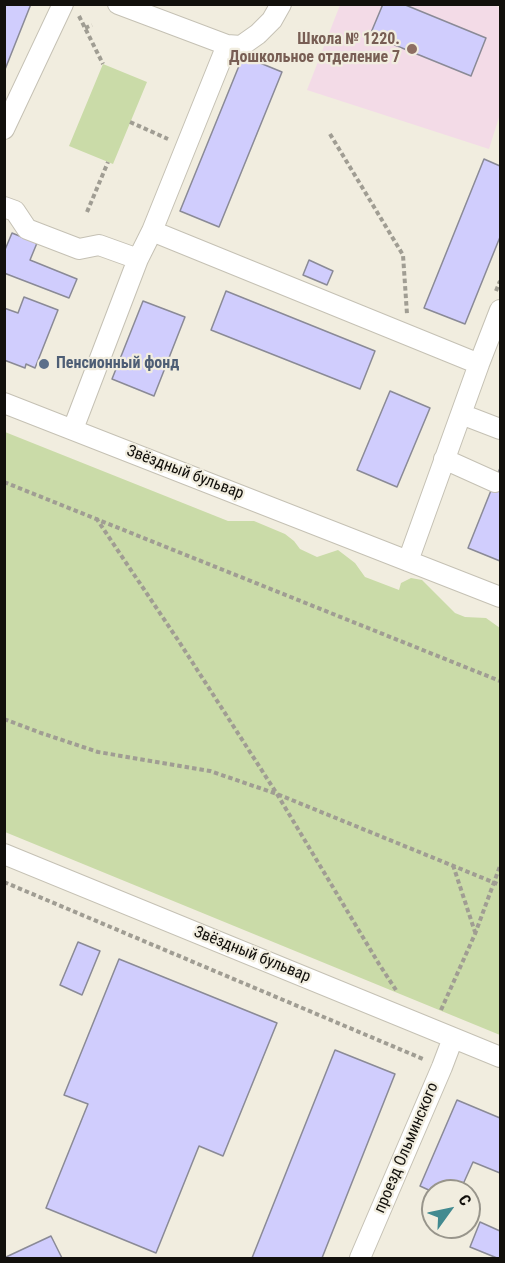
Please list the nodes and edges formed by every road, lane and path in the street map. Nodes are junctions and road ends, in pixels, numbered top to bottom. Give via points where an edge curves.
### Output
1 (118, 4) edge
2 (281, 4) edge
3 (70, 8) edge
4 (92, 25) dead end
5 (85, 28) junction
6 (226, 45) junction
7 (103, 63) dead end
8 (130, 122) dead end
9 (4, 129) edge
10 (330, 134) dead end
11 (186, 147) junction
12 (108, 162) dead end
13 (4, 207) edge
14 (87, 212) dead end
15 (152, 231) junction
16 (138, 259) junction
17 (501, 310) edge
18 (408, 335) junction
19 (479, 364) junction
20 (4, 403) edge
21 (461, 414) junction
22 (73, 429) junction
23 (501, 429) edge
24 (444, 459) junction
25 (4, 482) edge
26 (495, 482) dead end
27 (96, 518) junction
28 (408, 561) junction
29 (501, 597) edge
30 (501, 681) edge
31 (4, 719) edge
32 (277, 794) junction
33 (4, 854) edge
34 (453, 864) junction
35 (501, 866) edge
36 (4, 882) edge
37 (494, 882) junction
38 (501, 885) edge
39 (475, 934) junction
40 (396, 990) dead end
41 (441, 1010) dead end
42 (453, 1038) junction
43 (501, 1057) edge
44 (423, 1059) dead end
45 (360, 1258) edge

1 - 6 street
2 - 6 street via 272,20 241,46
3 - 5 path
3 - 9 street
4 - 5 path
5 - 7 path
6 - 11 street
8 - 11 path
10 - 18 path via 403,255
11 - 15 street
12 - 14 path
13 - 16 street via 15,211 27,229 79,249 99,245
15 - 16 street
15 - 18 street
16 - 22 street
17 - 19 street
18 - 19 street
19 - 21 street
20 - 22 street, Звёздный бульвар
21 - 23 street
21 - 24 street
22 - 28 street, Звёздный бульвар
24 - 26 street
24 - 28 street
25 - 27 path
27 - 30 path
27 - 32 path
28 - 29 street, Звёздный бульвар
31 - 32 path via 98,752 210,771
32 - 34 path
32 - 40 path
33 - 42 street, Звёздный бульвар
34 - 37 path
34 - 39 path
35 - 37 path
36 - 44 path
37 - 38 path
37 - 39 path
39 - 41 path
42 - 43 street, Звёздный бульвар
42 - 45 street, проезд Ольминского

